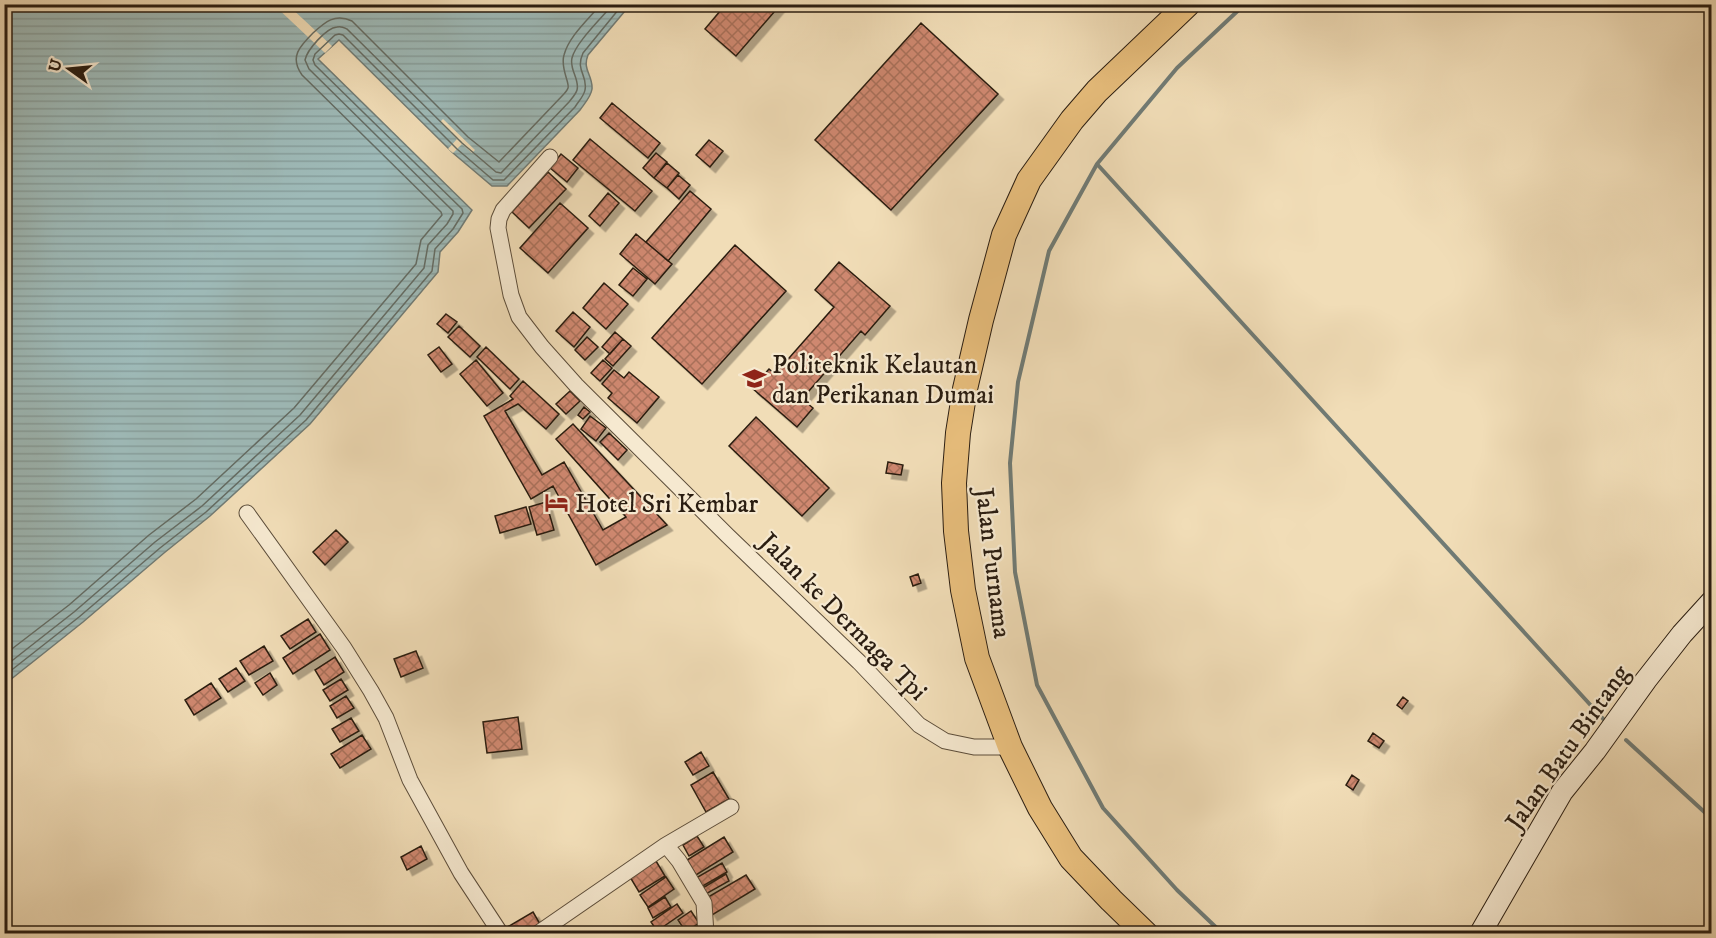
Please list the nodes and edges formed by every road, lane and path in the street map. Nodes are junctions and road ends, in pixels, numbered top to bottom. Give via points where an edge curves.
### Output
1 (1188, 4) edge
2 (550, 158) dead end
3 (247, 513) dead end
4 (1712, 601) edge
5 (1010, 747) junction
6 (731, 807) dead end
7 (666, 845) junction
8 (499, 933) edge
9 (537, 933) edge
10 (706, 933) edge
11 (1146, 933) edge
12 (1480, 933) edge

1 - 5 main road, Jalan Purnama via 1097,90 1029,180 1004,235 964,389 954,483 963,590 977,658
2 - 5 street, Jalan ke Dermaga Tpi via 503,210 498,228 511,295 528,328 576,385 919,725 945,741 974,747
3 - 8 street via 371,691 410,780
4 - 12 street, Jalan Batu Bintang via 1682,634 1562,792
5 - 11 main road, Jalan Purnama via 1040,808 1071,858
6 - 7 street
7 - 9 street
7 - 10 street via 704,903

